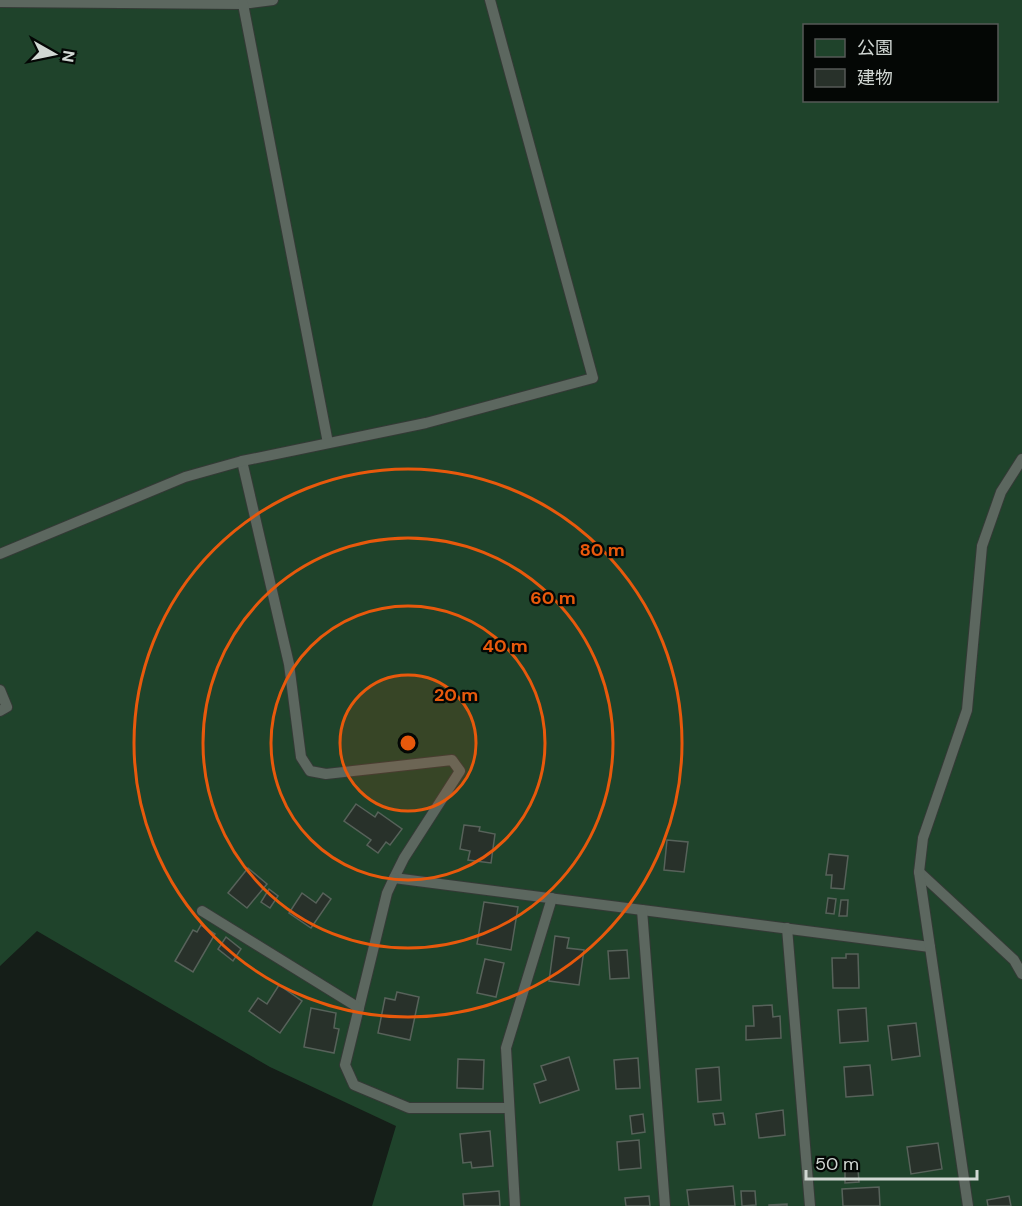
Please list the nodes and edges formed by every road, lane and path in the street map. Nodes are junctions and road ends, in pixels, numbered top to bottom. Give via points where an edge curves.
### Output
1 (273, 0) edge
2 (490, 0) edge
3 (0, 2) edge
4 (243, 4) junction
5 (328, 443) junction
6 (1022, 459) edge
7 (242, 461) junction
8 (0, 554) edge
9 (0, 690) edge
10 (0, 711) edge
11 (919, 872) junction
12 (394, 878) junction
13 (552, 898) junction
14 (642, 910) junction
15 (202, 911) dead end
16 (787, 928) junction
17 (930, 946) junction
18 (1022, 974) edge
19 (359, 1008) junction
20 (509, 1108) junction
21 (515, 1206) edge
22 (665, 1206) edge
23 (810, 1206) edge
24 (968, 1206) edge

1 - 4 lane
2 - 5 lane via 593,378 426,423
3 - 4 lane
4 - 5 lane
5 - 7 lane
6 - 11 lane via 1001,492 982,546 967,710 923,838
7 - 8 lane via 185,477
7 - 12 lane via 289,664 302,757 310,771 326,774 452,760 460,771
9 - 10 lane via 7,707
11 - 17 lane
11 - 18 lane via 1014,960
12 - 13 lane
12 - 19 lane
13 - 14 lane
13 - 20 lane via 506,1048
14 - 16 lane
14 - 22 lane
15 - 19 lane
16 - 17 lane
16 - 23 lane
17 - 24 lane
19 - 20 lane via 345,1065 354,1085 409,1108
20 - 21 lane

